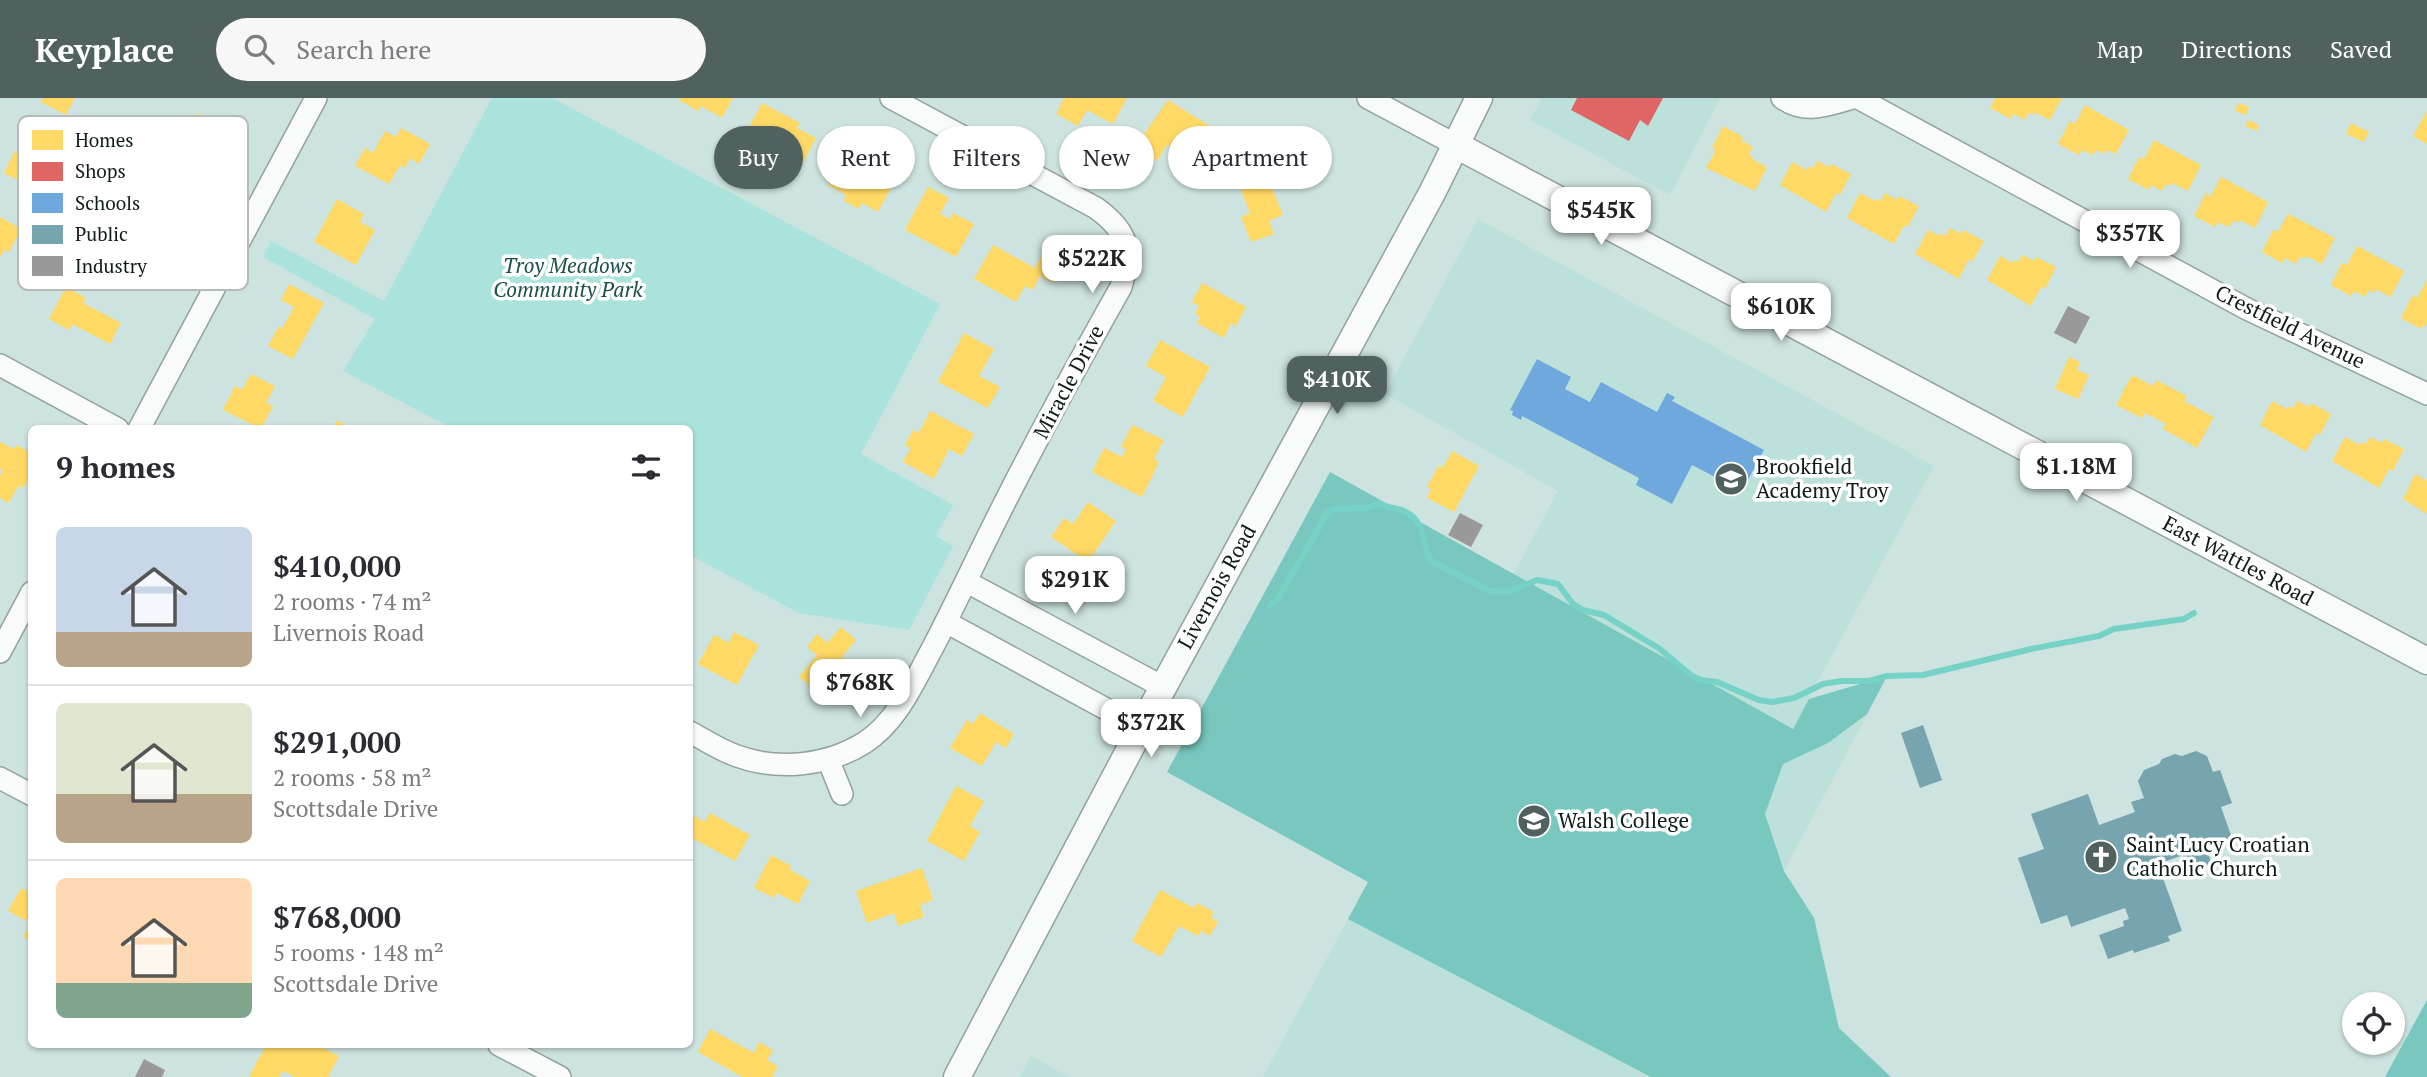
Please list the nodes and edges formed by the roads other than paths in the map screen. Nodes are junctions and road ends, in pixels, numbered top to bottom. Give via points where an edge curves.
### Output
1 (316, 98) edge
2 (891, 98) edge
3 (1368, 98) edge
4 (1479, 98) edge
5 (1782, 98) edge
6 (1853, 98) edge
7 (1858, 98) edge
8 (1456, 145) junction
9 (248, 225) edge
10 (213, 290) edge
11 (0, 365) edge
12 (2427, 394) edge
13 (111, 425) edge
14 (141, 425) edge
15 (967, 582) junction
16 (28, 600) edge
17 (946, 622) junction
18 (0, 652) edge
19 (2427, 661) edge
20 (1163, 687) junction
21 (1140, 728) junction
22 (693, 734) edge
23 (828, 759) junction
24 (0, 778) edge
25 (28, 793) edge
26 (842, 794) dead end
27 (505, 1048) edge
28 (560, 1077) edge
29 (957, 1077) edge

1 - 9 street
2 - 15 street, Miracle Drive via 1096,208 1119,227 1128,253 1121,287
3 - 8 street
4 - 8 main road, Livernois Road
5 - 6 street via 1806,108
7 - 12 street, Crestfield Avenue via 2247,309
8 - 19 main road, East Wattles Road
8 - 20 main road, Livernois Road
10 - 14 street
11 - 13 street
15 - 17 street, Miracle Drive
15 - 20 street
16 - 18 street
17 - 21 street
17 - 23 street, Miracle Drive via 884,726 865,742
20 - 21 main road, Livernois Road
21 - 29 main road, Livernois Road
22 - 23 street, Miracle Drive via 755,762 804,764
23 - 26 street
24 - 25 street
27 - 28 street

